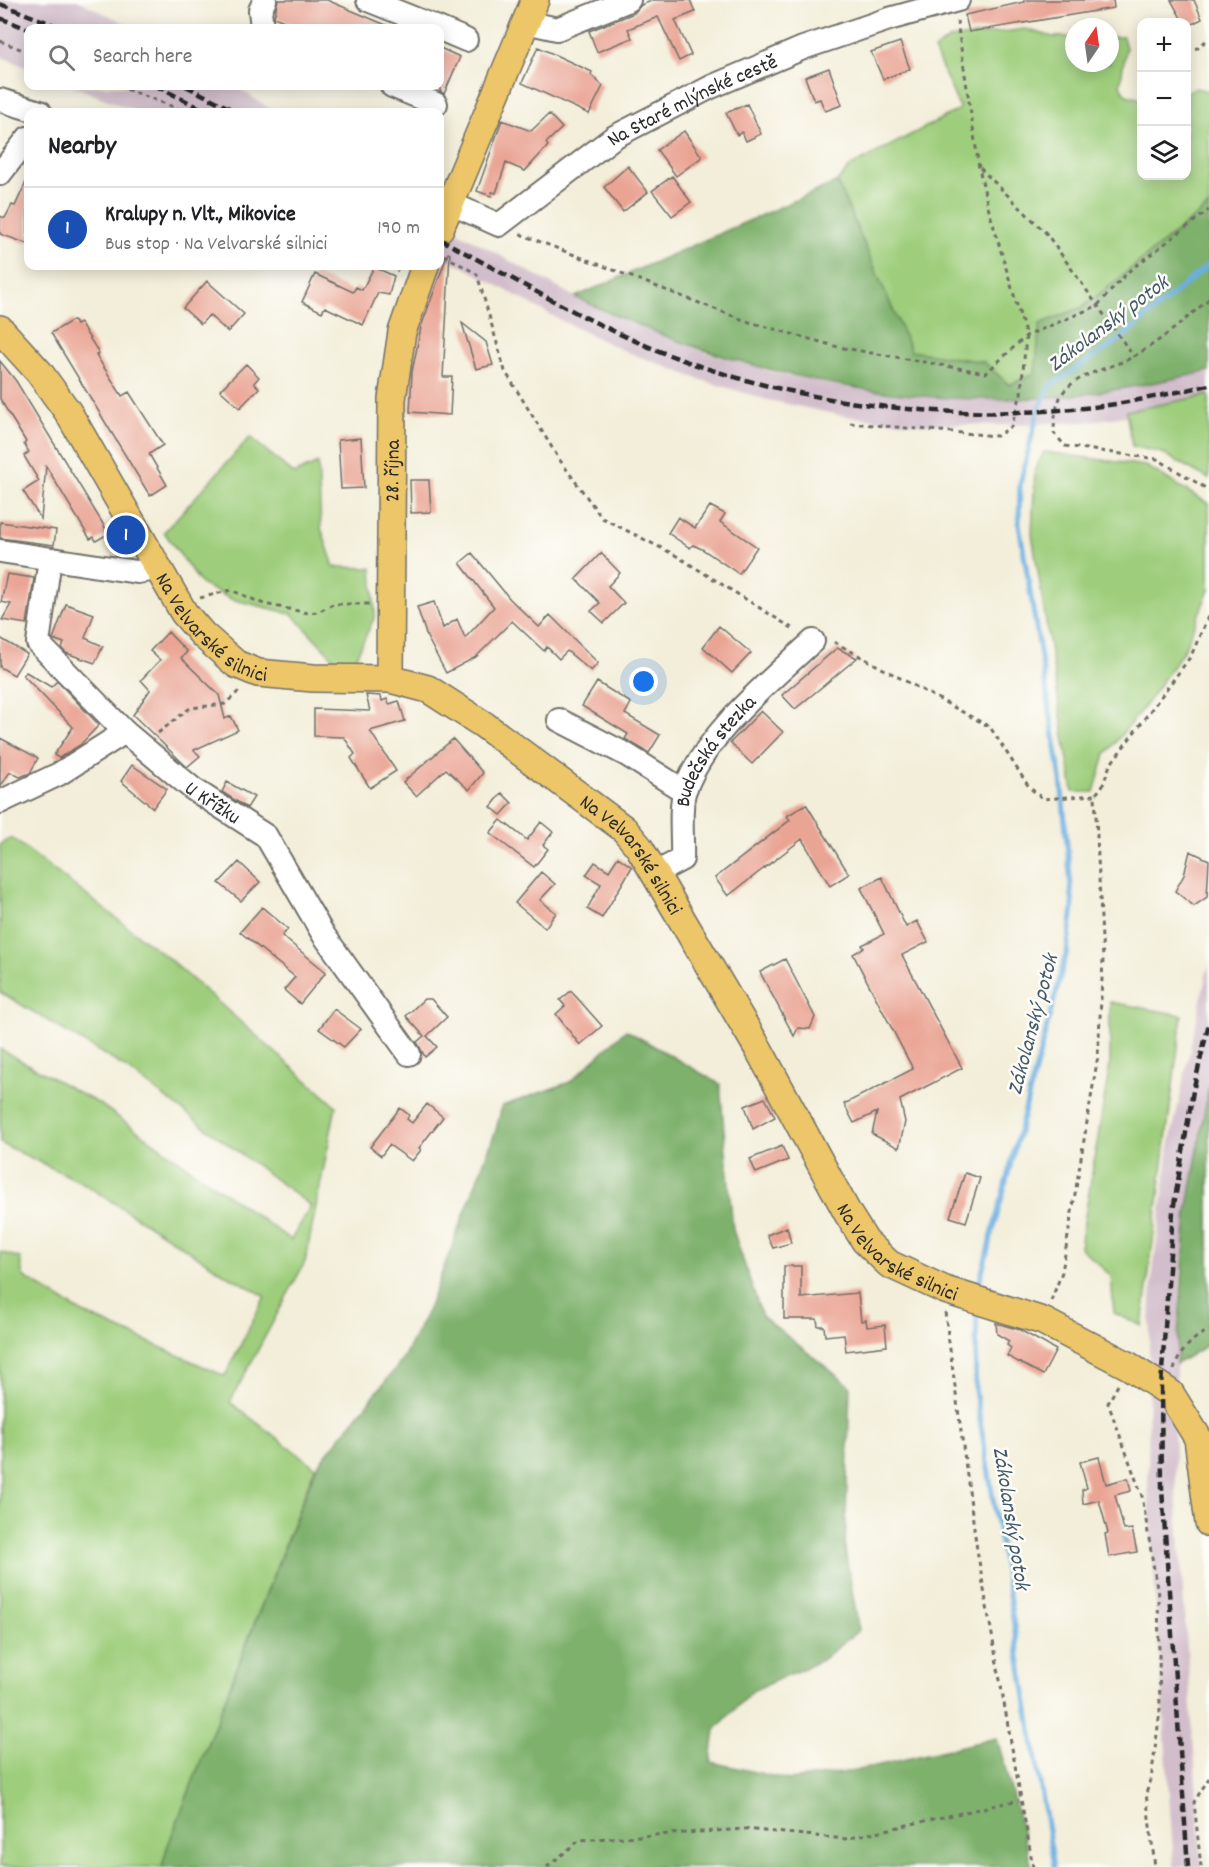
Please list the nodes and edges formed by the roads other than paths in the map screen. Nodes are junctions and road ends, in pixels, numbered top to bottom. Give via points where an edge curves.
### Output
1 (265, 0) edge
2 (368, 0) edge
3 (629, 0) edge
4 (956, 1) edge
5 (530, 11) edge
6 (262, 24) edge
7 (427, 24) edge
8 (444, 31) edge
9 (466, 40) dead end
10 (402, 90) edge
11 (0, 100) edge
12 (436, 104) dead end
13 (27, 108) edge
14 (24, 143) edge
15 (0, 174) edge
16 (450, 203) junction
17 (444, 218) edge
18 (415, 270) edge
19 (0, 329) edge
20 (0, 551) edge
21 (50, 560) junction
22 (158, 569) junction
23 (813, 641) road end
24 (390, 679) junction
25 (559, 720) dead end
26 (133, 739) junction
27 (684, 791) junction
28 (0, 802) edge
29 (654, 874) junction
30 (409, 1054) dead end
31 (1209, 1524) edge

1 - 6 street via 260,10
2 - 7 street
3 - 5 street via 557,29
4 - 16 street, Na Staré mlýnské cestě via 803,48 711,87 615,137 499,225
5 - 16 main road
8 - 9 street
10 - 12 street
11 - 13 street
14 - 15 street
16 - 17 main road
18 - 24 main road, 28. října via 392,399
19 - 22 main road, Na Velvarské silnici via 68,412
20 - 21 street
21 - 22 street via 137,572
21 - 26 street, U Křížku via 38,643
22 - 24 main road, Na Velvarské silnici via 184,613 236,664 258,673
23 - 27 street, Budečská stezka via 750,699 712,743
24 - 29 main road, Na Velvarské silnici via 417,685 441,697 611,818 639,847
25 - 27 street via 627,755
26 - 28 street
26 - 30 street, U Křížku via 193,789 266,836 323,934
27 - 29 street, Budečská stezka via 682,859
29 - 31 main road, Na Velvarské silnici via 759,1050 865,1241 889,1264 950,1291 1043,1321 1129,1366 1170,1393 1198,1437

